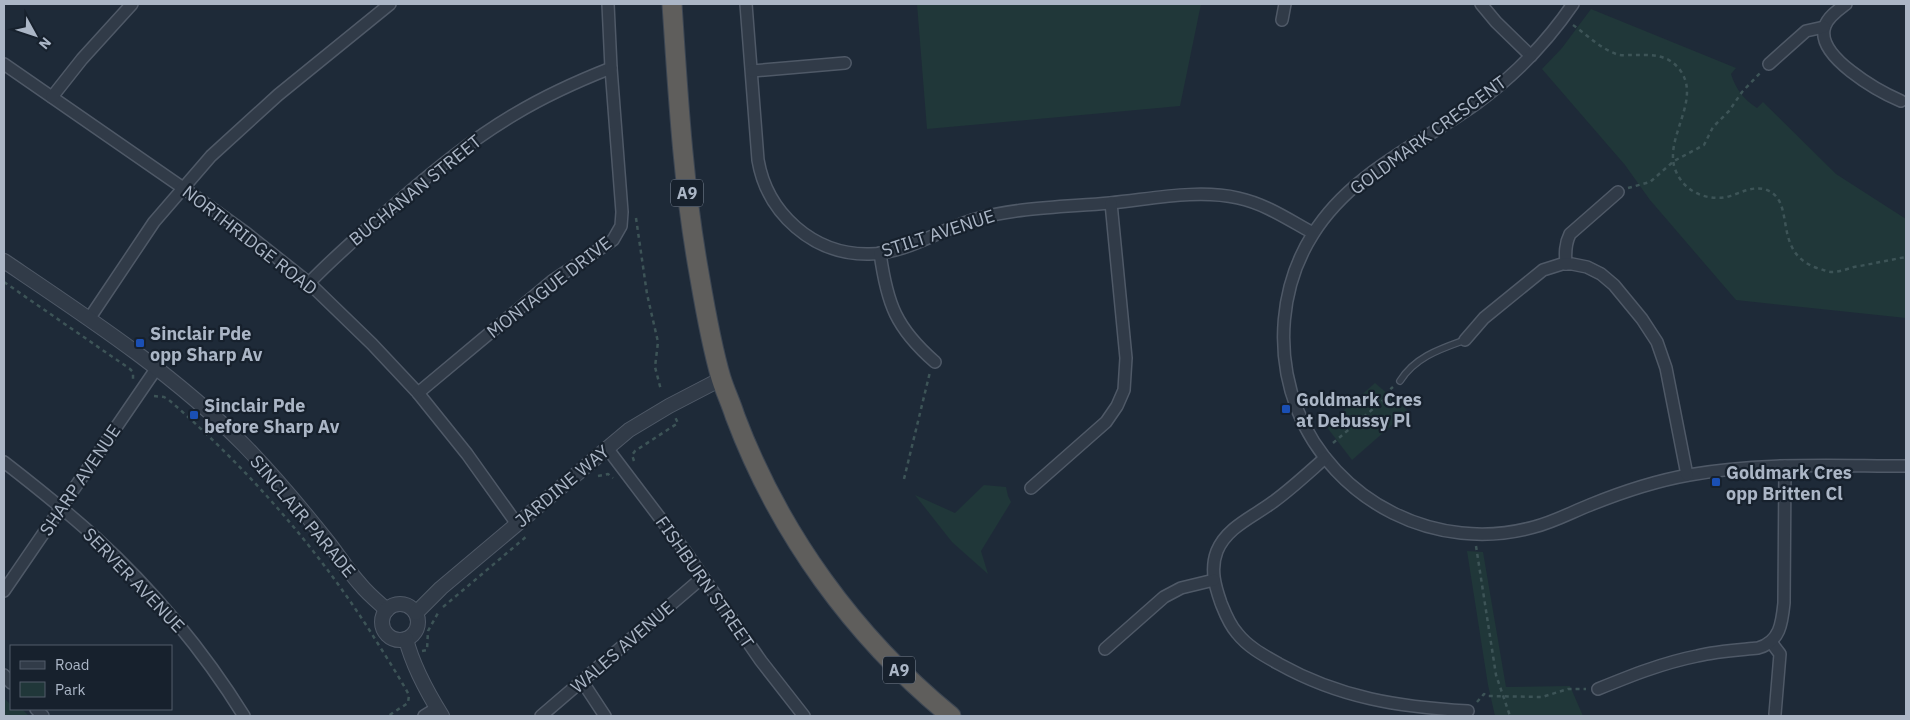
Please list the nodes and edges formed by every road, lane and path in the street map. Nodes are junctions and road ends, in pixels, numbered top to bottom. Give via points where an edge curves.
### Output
1 (132, 4) edge
2 (390, 4) edge
3 (608, 4) edge
4 (672, 4) edge
5 (746, 4) edge
6 (1285, 4) edge
7 (1481, 4) edge
8 (1573, 4) edge
9 (1846, 4) edge
10 (1564, 18) junction
11 (1282, 20) dead end
12 (1824, 27) junction
13 (1531, 56) junction
14 (845, 63) dead end
15 (4, 64) edge
16 (1768, 64) joint
17 (611, 68) junction
18 (752, 71) junction
19 (52, 98) junction
20 (1901, 102) dead end
21 (1674, 161) junction
22 (182, 188) junction
23 (1618, 192) joint
24 (1111, 203) junction
25 (636, 218) dead end
26 (1314, 233) junction
27 (880, 253) junction
28 (1906, 257) edge
29 (4, 261) edge
30 (1566, 264) junction
31 (4, 282) edge
32 (309, 283) junction
33 (89, 319) junction
34 (1465, 340) joint
35 (935, 362) joint
36 (156, 369) junction
37 (722, 379) junction
38 (135, 381) dead end
39 (1400, 382) joint
40 (661, 390) dead end
41 (150, 393) dead end
42 (418, 393) junction
43 (674, 415) dead end
44 (1333, 443) dead end
45 (607, 448) junction
46 (1325, 458) junction
47 (4, 462) edge
48 (635, 464) dead end
49 (1785, 466) junction
50 (1906, 466) edge
51 (1687, 475) junction
52 (614, 479) dead end
53 (904, 480) dead end
54 (591, 481) dead end
55 (1031, 488) dead end
56 (61, 507) junction
57 (517, 524) junction
58 (1474, 534) junction
59 (528, 535) dead end
60 (703, 578) junction
61 (1214, 580) junction
62 (4, 591) edge
63 (387, 610) junction
64 (416, 613) junction
65 (406, 639) junction
66 (1772, 642) junction
67 (1105, 649) dead end
68 (421, 651) dead end
69 (398, 664) dead end
70 (393, 668) junction
71 (582, 681) junction
72 (1598, 689) joint
73 (1504, 697) junction
74 (408, 703) junction
75 (411, 707) dead end
76 (1468, 711) joint
77 (440, 712) edge
78 (1775, 714) dead end
79 (244, 716) edge
80 (388, 716) edge
81 (424, 716) edge
82 (541, 716) edge
83 (605, 716) edge
84 (804, 716) edge
85 (951, 716) edge
86 (1510, 716) edge

1 - 19 street
2 - 22 street via 252,117
3 - 17 street, MONTAGUE DRIVE
4 - 37 highway, A9 via 688,203 703,300
5 - 18 street, STILT AVENUE
6 - 11 street
7 - 13 street
8 - 10 street, GOLDMARK CRESCENT
9 - 12 street
10 - 13 street, GOLDMARK CRESCENT
10 - 21 path via 1618,55 1655,54 1680,70 1686,91
12 - 16 street via 1806,31
12 - 20 street via 1825,43 1849,70 1874,89
13 - 26 street, GOLDMARK CRESCENT via 1476,104 1358,183 1335,204
14 - 18 street
15 - 19 street, NORTHRIDGE ROAD
16 - 21 path via 1713,127 1704,145
17 - 32 street, BUCHANAN STREET via 515,114 447,160 348,244
17 - 42 street, MONTAGUE DRIVE via 622,212 618,234 605,247 520,307
18 - 27 street, STILT AVENUE via 760,170 778,208 816,242 844,251
19 - 22 street, NORTHRIDGE ROAD
21 - 23 path via 1650,182
21 - 28 path via 1674,167 1686,187 1705,197 1717,198 1756,188 1771,192 1781,203 1788,241 1796,254 1810,265 1831,272
22 - 32 street, NORTHRIDGE ROAD
22 - 33 street via 154,222
23 - 30 street via 1570,234 1566,241
24 - 26 street, STILT AVENUE via 1196,194 1232,197 1261,205
24 - 27 street, STILT AVENUE via 996,214
24 - 55 street via 1126,358 1124,390 1102,426
25 - 40 path via 658,342 655,367
26 - 46 street, GOLDMARK CRESCENT via 1291,283 1285,315 1284,354 1295,403
27 - 35 street via 885,286 897,318 912,340
29 - 33 street, SINCLAIR PARADE
30 - 34 street via 1533,277 1484,318
30 - 51 street via 1587,267 1607,279 1652,334 1666,368
31 - 38 path via 130,369
32 - 42 street, NORTHRIDGE ROAD
33 - 36 street, SINCLAIR PARADE
34 - 39 lane via 1431,352 1406,372
35 - 53 path via 928,378
36 - 56 street, SHARP AVENUE
36 - 63 street, SINCLAIR PARADE via 182,388 248,449 299,506 361,586
37 - 45 street, JARDINE WAY via 629,430
37 - 85 highway, A9 via 757,470 808,560 870,638 914,685
39 - 44 path
41 - 70 path via 164,397 202,430 270,499 330,572
42 - 57 street, NORTHRIDGE ROAD
43 - 48 path via 678,424 635,451 632,455
45 - 57 street, JARDINE WAY
45 - 60 street, FISHBURN STREET
46 - 58 street, GOLDMARK CRESCENT via 1358,492 1392,513 1430,528
46 - 61 street via 1226,538 1215,559
47 - 56 street, SERVER AVENUE
49 - 50 street, GOLDMARK CRESCENT
49 - 51 street, GOLDMARK CRESCENT
49 - 66 street via 1784,603 1782,624
51 - 58 street, GOLDMARK CRESCENT via 1631,490 1534,527
52 - 54 path via 604,474
56 - 62 street, SHARP AVENUE
56 - 79 street, SERVER AVENUE via 150,592 204,656
57 - 64 street, JARDINE WAY
58 - 73 path via 1496,675
59 - 68 path via 438,612 428,631 427,650
60 - 71 street, WALES AVENUE
60 - 84 street, FISHBURN STREET
61 - 67 street via 1181,588 1164,597
61 - 76 street via 1236,632 1254,649 1294,672 1335,689 1378,701 1418,708
63 - 64 street via 402,604
63 - 65 street via 382,621 386,632 395,639
64 - 65 street via 417,628
65 - 77 street via 411,657
66 - 72 street via 1758,648 1682,659
66 - 78 street via 1780,654
69 - 70 path
70 - 74 path via 409,695
71 - 82 street, WALES AVENUE
71 - 83 street
72 - 73 path via 1568,689 1542,697
73 - 76 path via 1484,694
73 - 86 path
74 - 75 path
74 - 80 path
77 - 81 street

